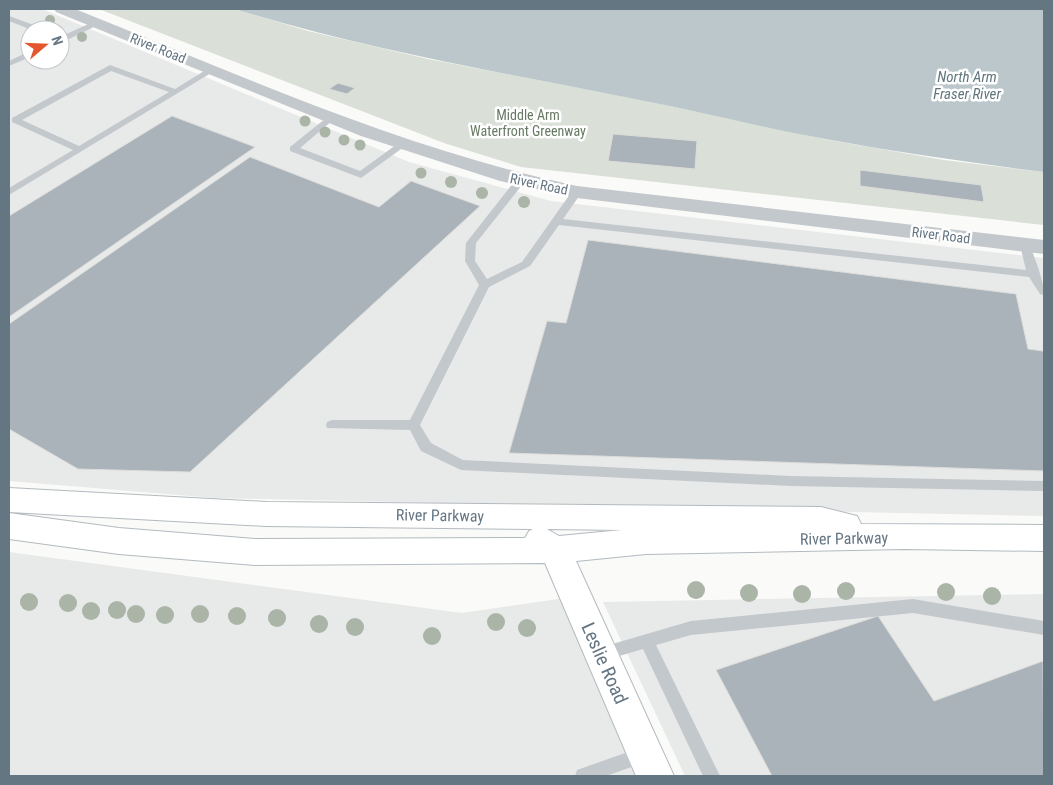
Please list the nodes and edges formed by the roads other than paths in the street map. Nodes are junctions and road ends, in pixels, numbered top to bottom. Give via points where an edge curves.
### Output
1 (62, 9) edge
2 (98, 24) junction
3 (70, 35) edge
4 (212, 70) junction
5 (176, 92) junction
6 (330, 118) junction
7 (403, 144) junction
8 (79, 149) junction
9 (521, 180) junction
10 (9, 192) edge
11 (577, 192) junction
12 (557, 222) junction
13 (1025, 245) junction
14 (1044, 247) edge
15 (1032, 274) junction
16 (486, 285) junction
17 (1044, 291) edge
18 (414, 425) junction
19 (332, 426) dead end
20 (1044, 486) edge
21 (20, 501) edge
22 (9, 526) edge
23 (904, 536) junction
24 (1044, 538) edge
25 (554, 550) junction
26 (1044, 628) edge
27 (646, 640) junction
28 (602, 654) junction
29 (650, 765) edge
30 (583, 776) edge
31 (712, 776) edge

1 - 2 street, River Road
2 - 3 lane
2 - 4 street, River Road
4 - 5 lane
4 - 6 street, River Road
5 - 8 lane
5 - 8 lane via 110,68 15,120
6 - 7 street, River Road
6 - 7 lane via 294,149 361,175
7 - 9 street, River Road
8 - 10 lane
9 - 11 street, River Road
9 - 16 lane via 471,243 470,261
11 - 12 lane
11 - 13 street, River Road
12 - 15 lane
12 - 16 lane via 526,264
13 - 14 street, River Road
13 - 15 lane
15 - 17 lane
16 - 18 lane
18 - 19 lane
18 - 20 lane via 426,447 461,466 791,480
21 - 23 street, River Parkway via 266,514 821,520
21 - 25 street via 127,523 192,528 522,532 537,537
22 - 25 street, River Parkway via 119,541 254,552
23 - 24 street
23 - 25 street, River Parkway via 639,541
25 - 28 street, Leslie Road
26 - 27 lane via 913,606 690,628
27 - 28 lane
27 - 31 lane
28 - 29 street, Leslie Road
29 - 30 lane

